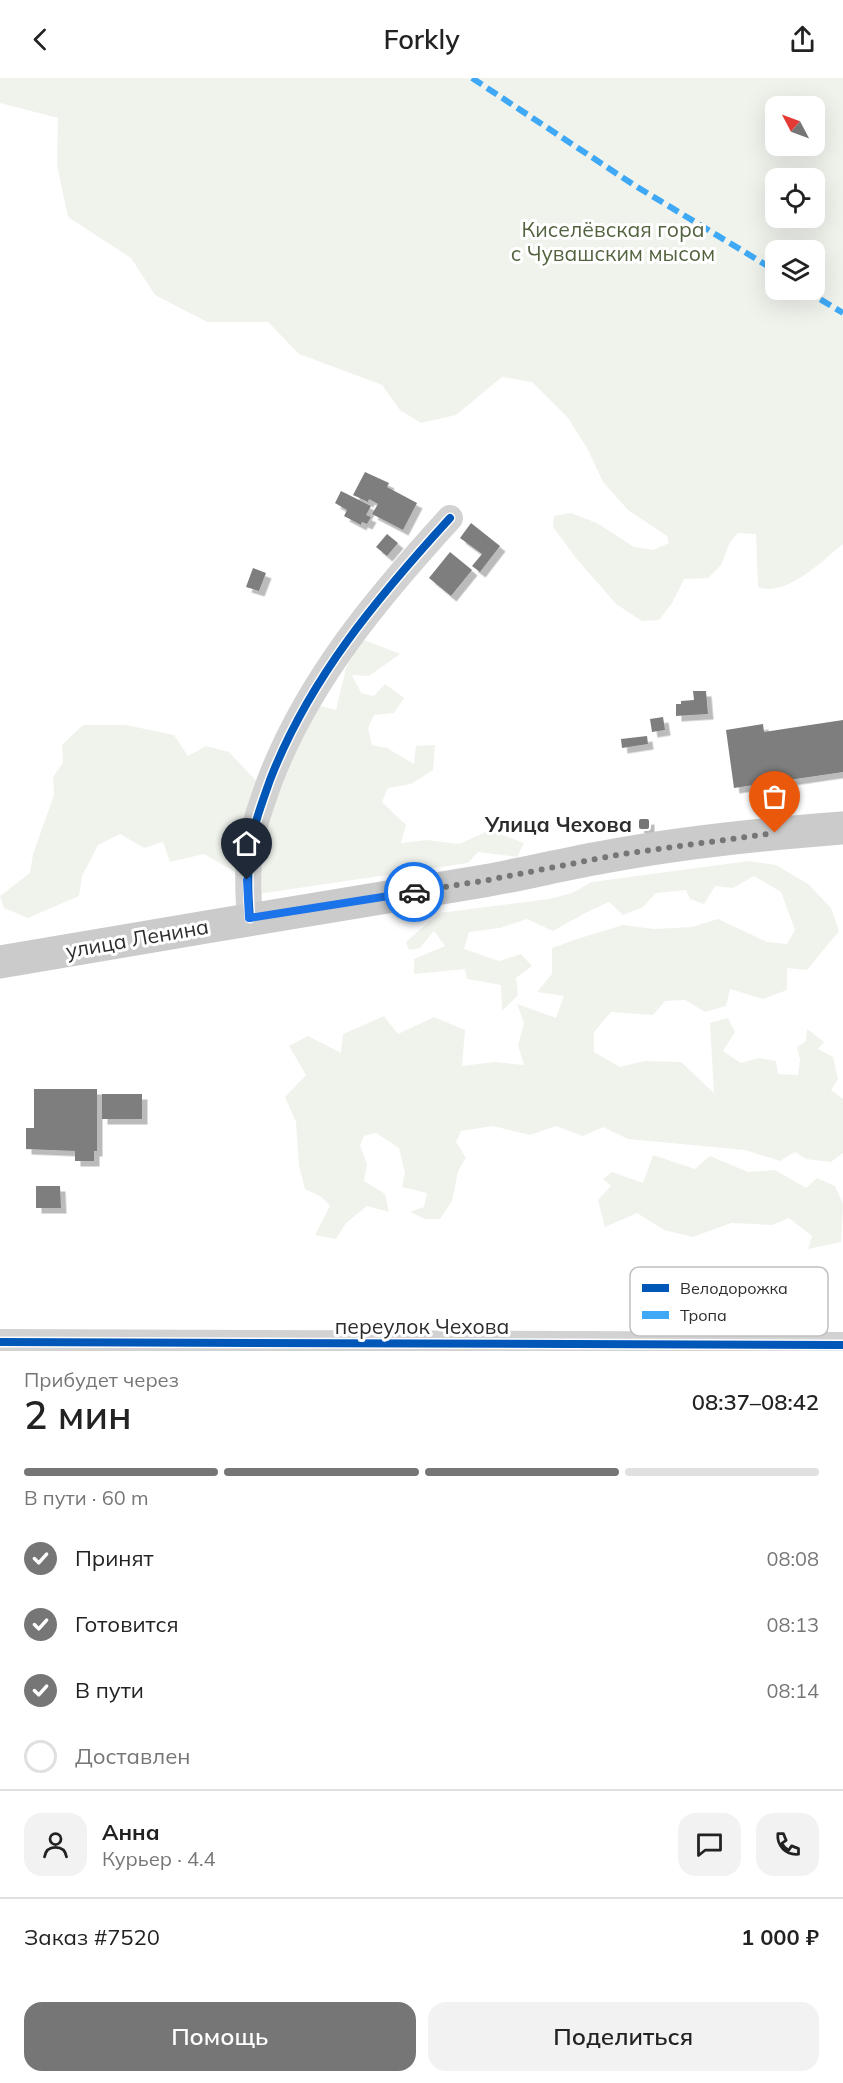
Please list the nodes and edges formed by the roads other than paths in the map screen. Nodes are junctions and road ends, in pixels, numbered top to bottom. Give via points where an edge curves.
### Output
1 (450, 518) dead end
2 (843, 828) edge
3 (249, 918) junction
4 (0, 962) edge
5 (0, 1342) edge
6 (843, 1345) edge

1 - 3 street via 354,630 294,726 252,838 247,880
2 - 3 main road, улица Ленина via 676,845
3 - 4 main road, улица Ленина
5 - 6 street, переулок Чехова

